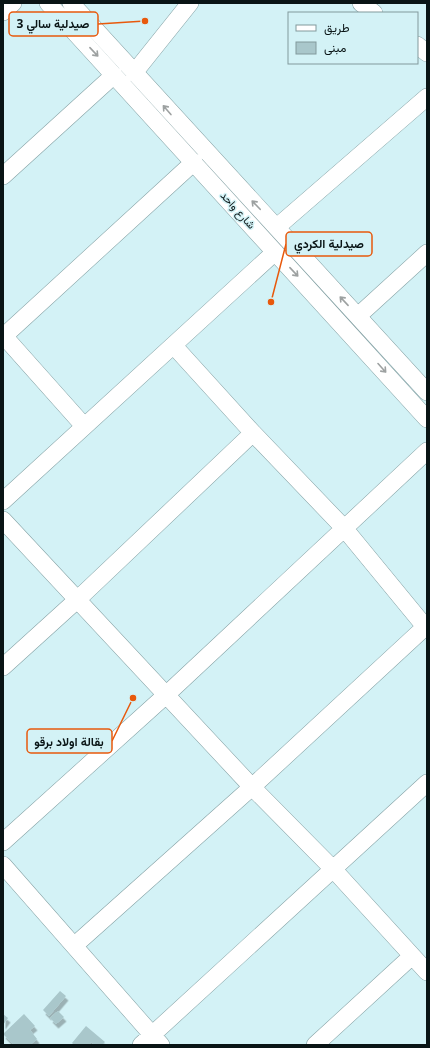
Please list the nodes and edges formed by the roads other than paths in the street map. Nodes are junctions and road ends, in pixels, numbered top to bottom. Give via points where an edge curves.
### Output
1 (13, 3) edge
2 (48, 3) edge
3 (70, 3) edge
4 (190, 3) edge
5 (3, 12) edge
6 (418, 46) edge
7 (427, 53) edge
8 (134, 73) junction
9 (114, 74) junction
10 (427, 97) edge
11 (194, 162) junction
12 (3, 176) edge
13 (218, 176) junction
14 (277, 227) junction
15 (275, 252) junction
16 (427, 253) edge
17 (358, 316) junction
18 (3, 336) edge
19 (174, 346) junction
20 (427, 392) edge
21 (427, 419) edge
22 (84, 426) junction
23 (253, 433) junction
24 (427, 451) edge
25 (3, 500) edge
26 (3, 520) edge
27 (344, 528) junction
28 (78, 599) junction
29 (426, 628) edge
30 (3, 667) edge
31 (166, 695) junction
32 (427, 783) edge
33 (252, 787) junction
34 (3, 842) edge
35 (3, 865) edge
36 (334, 870) junction
37 (75, 945) junction
38 (412, 956) junction
39 (427, 972) edge
40 (151, 1042) edge
41 (315, 1045) edge

1 - 5 street
2 -> 9 street, شارع واحد
3 - 8 street, شارع واحد
4 - 8 street
6 - 7 street
13 -> 8 street, شارع واحد
9 - 11 street, شارع واحد
9 - 12 street
10 - 14 street
11 - 13 street, شارع واحد
11 - 18 street
14 -> 13 street, شارع واحد
13 - 15 street, شارع واحد
17 -> 14 street, شارع واحد
15 - 19 street
15 -> 21 street, شارع واحد
16 - 17 street
17 - 20 street, شارع واحد
18 - 22 street
19 - 22 street
19 - 23 street
22 - 25 street
23 - 27 street
23 - 28 street
24 - 27 street
26 - 28 street
27 - 29 street
27 - 31 street
28 - 30 street
28 - 31 street
29 - 33 street
31 - 33 street
31 - 34 street
32 - 36 street
33 - 36 street
33 - 37 street
35 - 37 street
36 - 38 street
36 - 40 street
37 - 40 street
38 - 39 street
38 - 41 street

